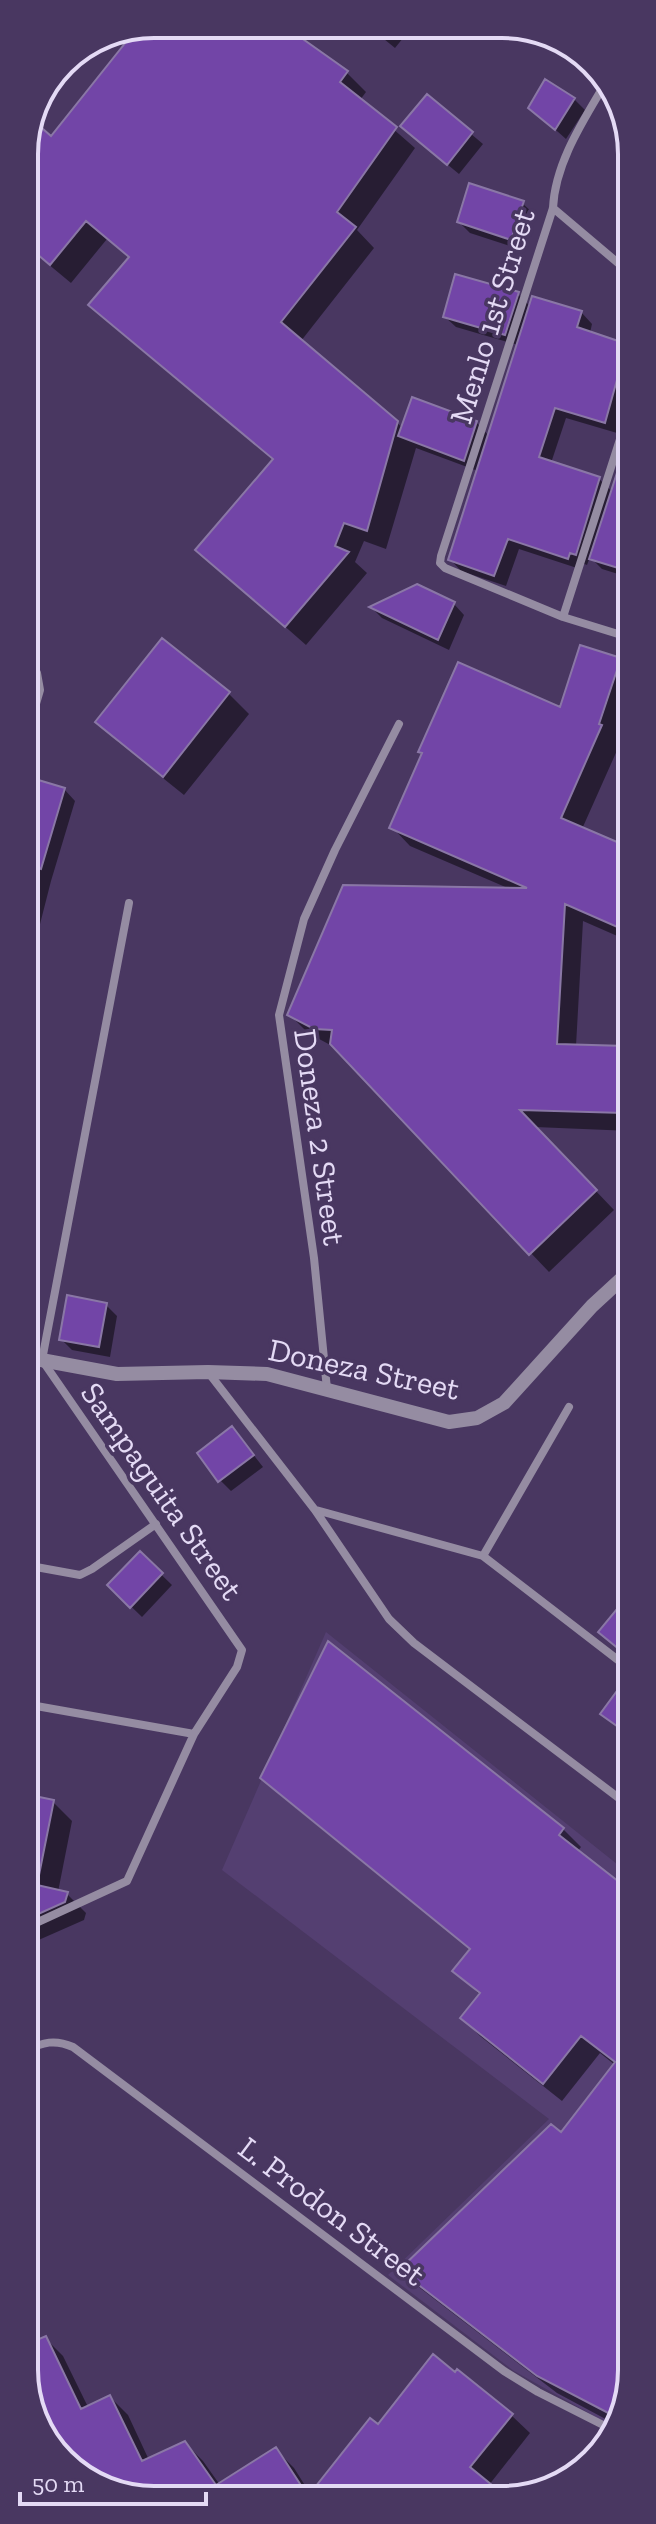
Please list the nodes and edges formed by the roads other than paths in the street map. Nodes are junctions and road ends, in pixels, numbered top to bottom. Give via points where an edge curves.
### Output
1 (600, 92) edge
2 (553, 208) junction
3 (618, 263) edge
4 (618, 446) edge
5 (563, 617) junction
6 (618, 634) edge
7 (399, 724) dead end
8 (129, 903) dead end
9 (618, 1282) edge
10 (38, 1359) edge
11 (42, 1360) junction
12 (208, 1372) junction
13 (327, 1389) junction
14 (569, 1407) dead end
15 (315, 1510) junction
16 (156, 1524) junction
17 (483, 1556) junction
18 (38, 1567) edge
19 (618, 1660) edge
20 (38, 1706) edge
21 (194, 1734) junction
22 (618, 1797) edge
23 (38, 1922) edge
24 (38, 2046) edge
25 (603, 2425) edge

1 - 2 street, Menlo 1st Street via 554,184
2 - 3 street
2 - 5 street, Menlo 1st Street via 440,563
4 - 5 street
5 - 6 street
7 - 13 street, Doneza 2 Street via 304,919 279,1015
8 - 11 street
9 - 13 street, Doneza Street via 504,1403 477,1418 449,1422
10 - 11 street, Doneza Street
11 - 12 street, Doneza Street via 117,1374
11 - 16 street, Sampaguita Street
12 - 13 street, Doneza Street via 267,1374
12 - 15 street
14 - 17 street
15 - 17 street
15 - 22 street via 389,1619 414,1643
16 - 18 street via 80,1575
16 - 21 street, Sampaguita Street via 242,1650 237,1667
17 - 19 street
20 - 21 street
21 - 23 street via 127,1881
24 - 25 street, L. Prodon Street via 60,2041 73,2047 493,2363

